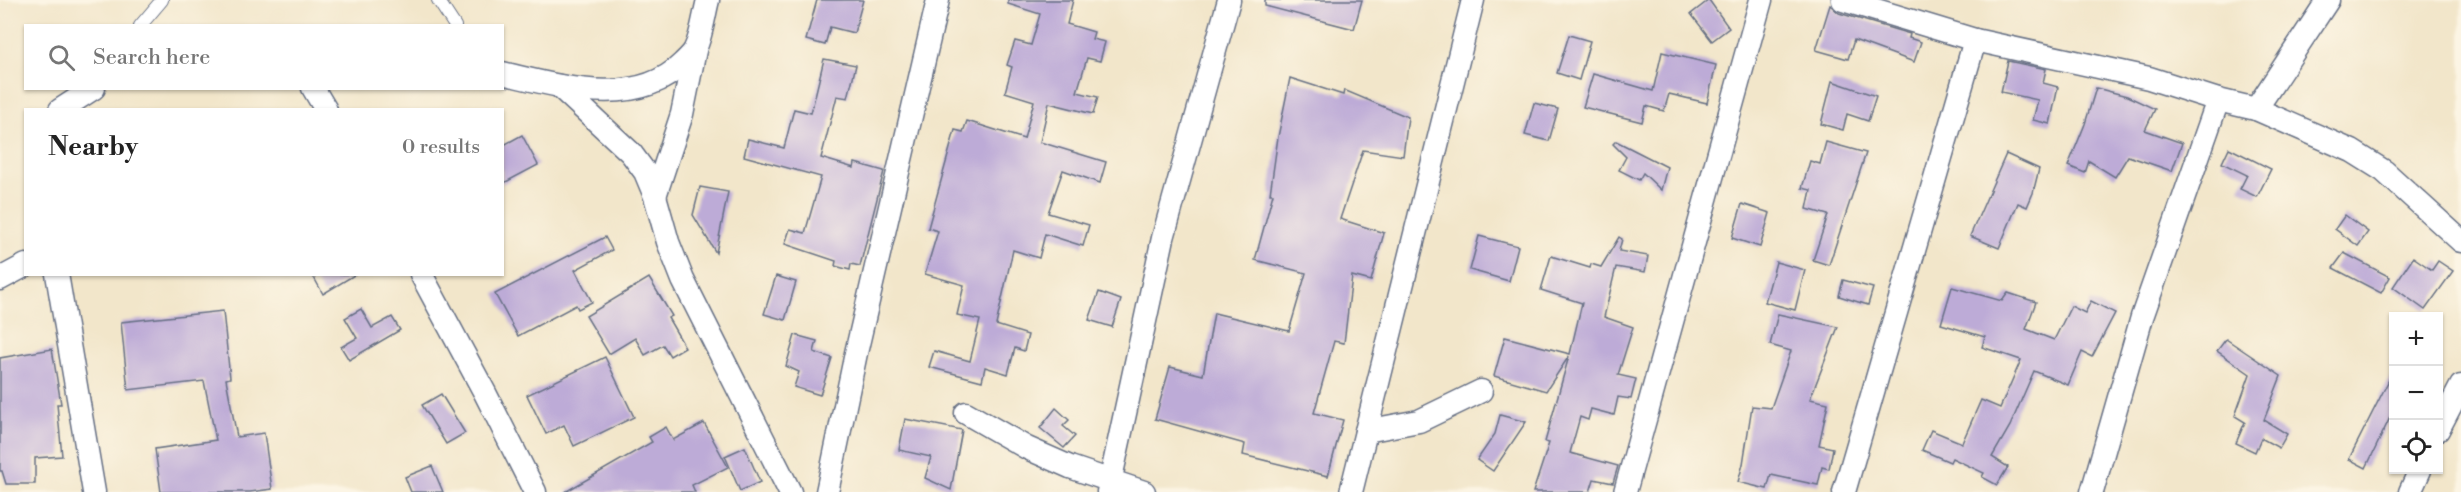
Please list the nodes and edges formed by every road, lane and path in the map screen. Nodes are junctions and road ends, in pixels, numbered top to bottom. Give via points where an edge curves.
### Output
1 (162, 0) edge
2 (438, 0) edge
3 (708, 0) edge
4 (938, 0) edge
5 (1229, 0) edge
6 (1473, 0) edge
7 (1761, 0) edge
8 (1843, 0) edge
9 (2328, 0) edge
10 (142, 24) edge
11 (454, 24) edge
12 (1975, 40) junction
13 (695, 50) junction
14 (504, 73) edge
15 (559, 86) junction
16 (91, 90) edge
17 (315, 90) edge
18 (2218, 100) junction
19 (63, 108) edge
20 (325, 108) edge
21 (2256, 110) junction
22 (655, 196) junction
23 (2461, 240) edge
24 (24, 266) edge
25 (57, 276) edge
26 (422, 276) edge
27 (0, 279) edge
28 (2461, 386) edge
29 (1481, 391) dead end
30 (966, 413) dead end
31 (2443, 422) edge
32 (1366, 431) junction
33 (2418, 474) edge
34 (1109, 486) edge
35 (94, 492) edge
36 (535, 492) edge
37 (790, 492) edge
38 (826, 492) edge
39 (1144, 492) edge
40 (1351, 492) edge
41 (1625, 492) edge
42 (1844, 492) edge
43 (2092, 492) edge
44 (2410, 492) edge

1 - 10 lane
2 - 11 lane
3 - 13 street
4 - 38 street
5 - 34 street via 1163,238
6 - 32 street
7 - 41 street
8 - 12 street
9 - 21 street
12 - 18 street via 2149,78
12 - 42 street
13 - 15 street via 671,75 648,85 622,91
13 - 22 street via 682,114
14 - 15 street
15 - 22 street via 631,153
16 - 19 street
17 - 20 street
18 - 21 street
18 - 43 street via 2142,317
21 - 23 street via 2352,151 2384,171
22 - 37 street via 683,280
24 - 27 street
25 - 35 street
26 - 36 street
28 - 31 street
29 - 32 street via 1419,421
30 - 34 street via 1027,448
32 - 40 street
33 - 44 street
34 - 39 street

